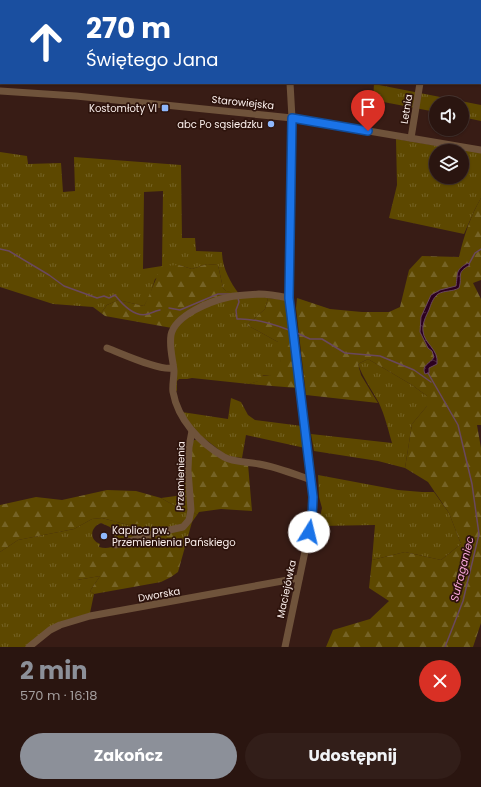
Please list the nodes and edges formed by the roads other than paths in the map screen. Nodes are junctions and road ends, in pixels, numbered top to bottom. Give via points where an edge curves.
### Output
1 (290, 84) edge
2 (420, 84) edge
3 (0, 91) edge
4 (292, 118) junction
5 (411, 138) junction
6 (481, 150) edge
7 (289, 298) junction
8 (107, 348) dead end
9 (173, 368) junction
10 (192, 431) junction
11 (311, 480) junction
12 (116, 545) dead end
13 (299, 578) junction
14 (29, 647) edge
15 (285, 647) edge

1 - 4 street, Maciejówka
2 - 5 street, Letnia
3 - 4 street, Starowiejska
4 - 5 street, Starowiejska
4 - 7 street, Maciejówka
5 - 6 street, Starowiejska
7 - 9 street via 261,294 229,297 188,314 177,323 171,334
7 - 11 street, Maciejówka
8 - 9 street via 158,367
9 - 10 street via 175,402 182,418
10 - 11 street via 224,458 275,467
10 - 12 street, Przemienienia via 188,470 191,510 189,520 183,527
11 - 13 street, Maciejówka via 312,518
13 - 14 street, Dworska via 84,617 55,627
13 - 15 street, Maciejówka

